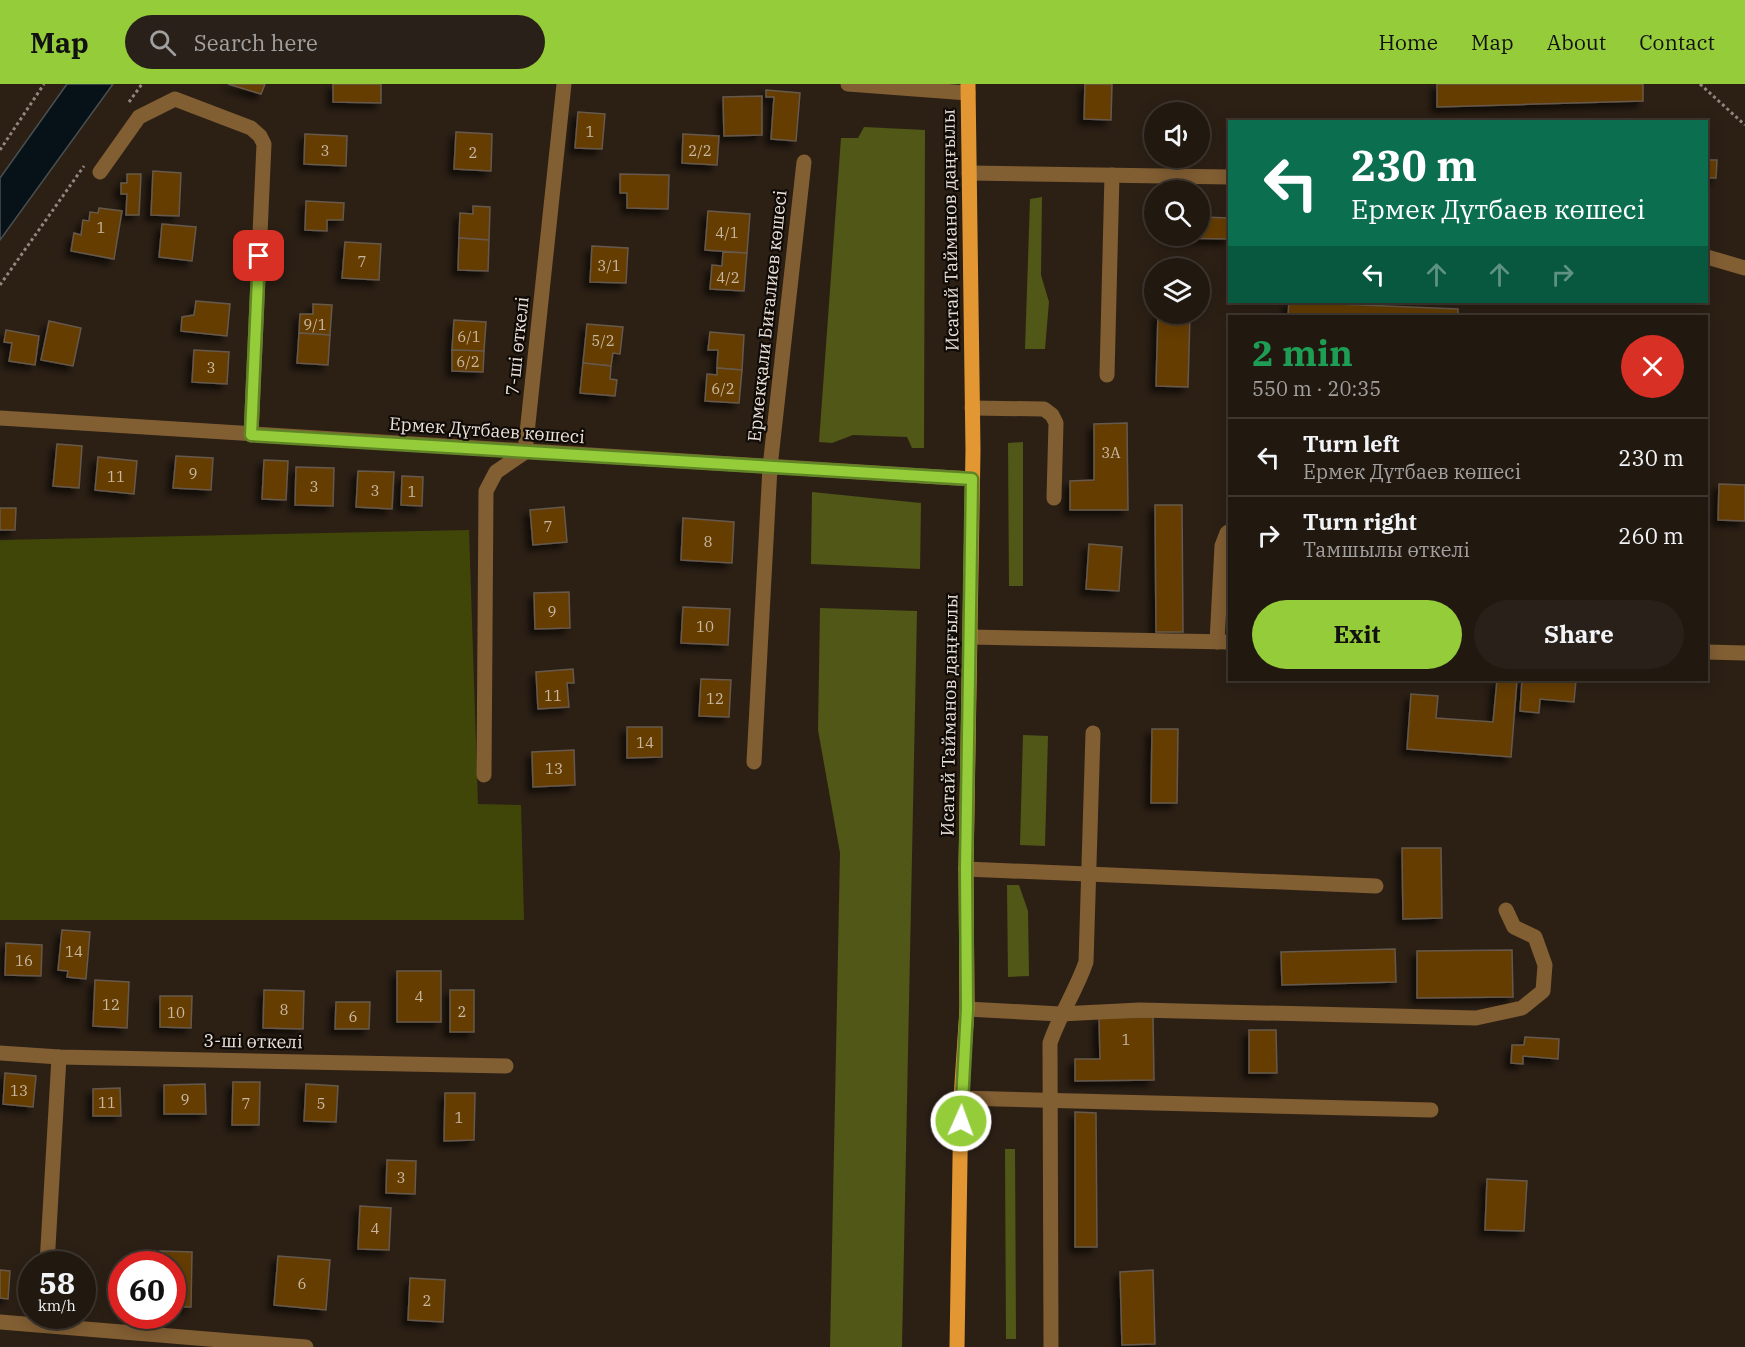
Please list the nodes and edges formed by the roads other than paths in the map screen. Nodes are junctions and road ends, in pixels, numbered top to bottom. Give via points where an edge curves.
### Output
1 (564, 84) edge
2 (848, 84) edge
3 (968, 88) edge
4 (804, 162) dead end
5 (100, 172) dead end
6 (969, 173) junction
7 (1112, 174) junction
8 (1228, 177) edge
9 (1708, 257) edge
10 (1745, 268) edge
11 (1107, 375) dead end
12 (972, 408) junction
13 (0, 418) edge
14 (251, 435) junction
15 (525, 452) junction
16 (770, 467) junction
17 (972, 479) junction
18 (1054, 498) dead end
19 (1228, 532) edge
20 (970, 637) junction
21 (1223, 642) edge
22 (1708, 652) edge
23 (1745, 653) edge
24 (1093, 733) dead end
25 (754, 762) dead end
26 (484, 775) dead end
27 (966, 869) junction
28 (1088, 874) junction
29 (1376, 886) dead end
30 (1506, 910) dead end
31 (967, 1009) junction
32 (1060, 1014) junction
33 (0, 1053) edge
34 (59, 1056) junction
35 (506, 1066) dead end
36 (961, 1098) junction
37 (1050, 1101) junction
38 (1431, 1110) dead end
39 (48, 1251) edge
40 (0, 1322) edge
41 (18, 1322) edge
42 (96, 1326) edge
43 (306, 1347) edge
44 (957, 1347) edge
45 (1051, 1347) edge

1 - 15 street, 7-шi өткелi
2 - 3 street
3 - 6 main road, Исатай Тайманов даңғылы
4 - 16 street, Ермекқали Биғалиев көшесі
5 - 14 street via 139,117 175,99 251,128 260,136 264,144
6 - 7 street
6 - 12 main road, Исатай Тайманов даңғылы
7 - 8 street
7 - 11 street
9 - 10 street
12 - 17 main road, Исатай Тайманов даңғылы
12 - 18 street via 1044,409 1052,414 1056,423
13 - 14 street, Ермек Дүтбаев көшесi
14 - 15 street, Ермек Дүтбаев көшесi
15 - 16 street, Ермек Дүтбаев көшесi
15 - 26 street via 496,472 486,491
16 - 17 street, Ермек Дүтбаев көшесi
16 - 25 street, Ермекқали Биғалиев көшесі
17 - 20 main road, Исатай Тайманов даңғылы
19 - 21 street via 1222,546
20 - 21 street
20 - 27 main road, Исатай Тайманов даңғылы
22 - 23 street
24 - 28 street
27 - 28 street
27 - 31 main road, Исатай Тайманов даңғылы
28 - 29 street
28 - 32 street via 1086,962 1075,993
30 - 32 street via 1514,927 1535,938 1545,965 1543,991 1522,1008 1476,1018 1140,1010
31 - 32 street
31 - 36 main road, Исатай Тайманов даңғылы
32 - 37 street via 1050,1043
33 - 34 street, 3-шi өткелi
34 - 35 street, 3-шi өткелi
34 - 39 street
36 - 37 street
36 - 44 main road, Исатай Тайманов даңғылы
37 - 38 street
37 - 45 street
40 - 41 street
42 - 43 street

